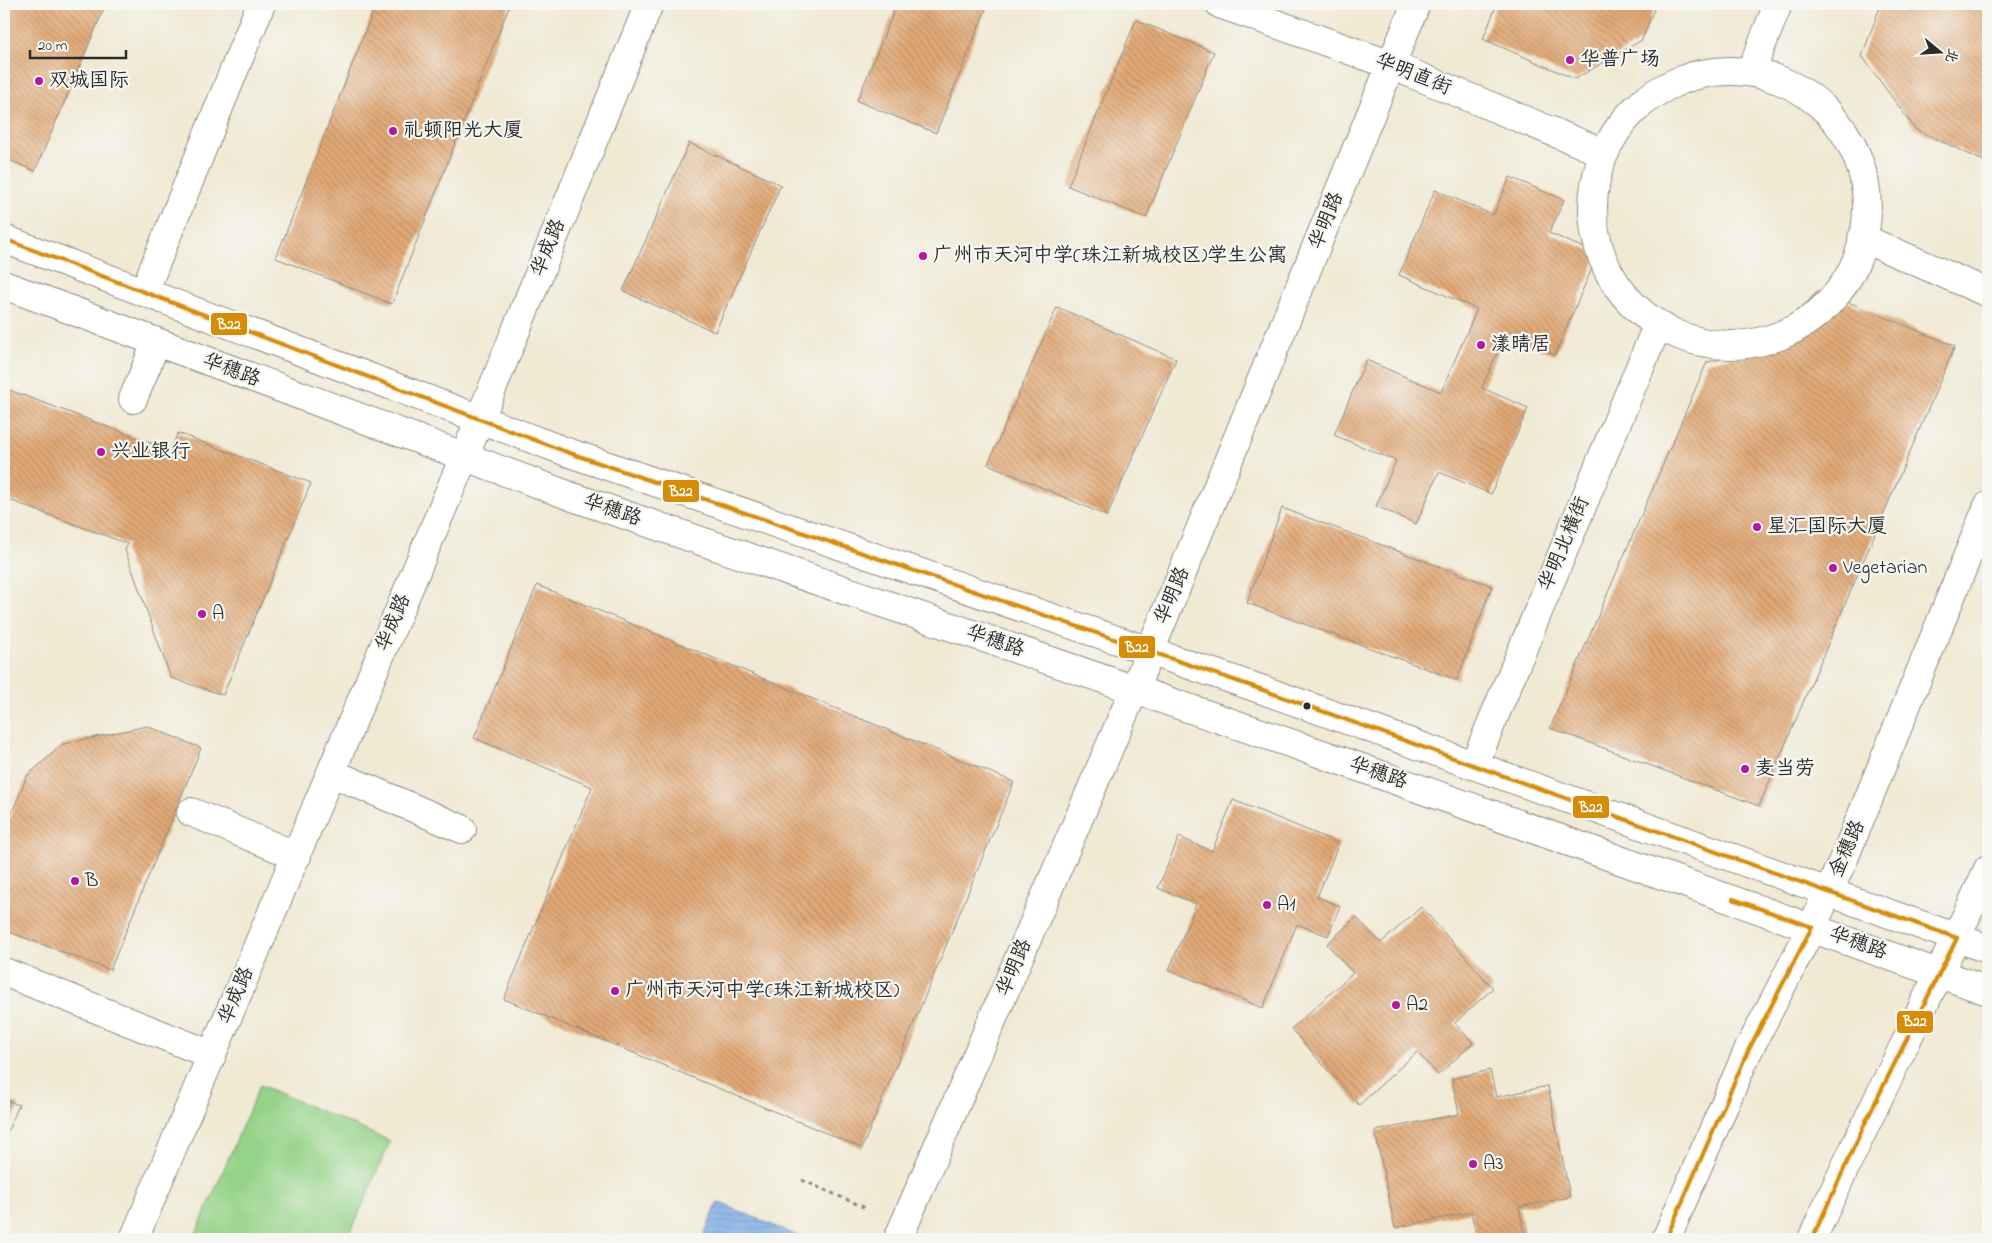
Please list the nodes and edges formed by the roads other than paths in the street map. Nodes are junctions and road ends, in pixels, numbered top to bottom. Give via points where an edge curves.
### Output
1 (261, 4) edge
2 (649, 4) edge
3 (1220, 4) edge
4 (1416, 4) edge
5 (1778, 4) edge
6 (1391, 65) junction
7 (1751, 72) junction
8 (1604, 153) junction
9 (1862, 238) junction
10 (4, 239) edge
11 (4, 285) edge
12 (144, 292) junction
13 (1988, 293) edge
14 (1658, 324) junction
15 (156, 343) junction
16 (133, 399) dead end
17 (480, 418) junction
18 (464, 458) junction
19 (1988, 506) edge
20 (1150, 652) junction
21 (1134, 690) junction
22 (1474, 765) junction
23 (332, 773) junction
24 (191, 812) dead end
25 (462, 829) dead end
26 (297, 856) junction
27 (1988, 869) edge
28 (1829, 892) junction
29 (1812, 927) junction
30 (1957, 938) junction
31 (1988, 949) edge
32 (4, 972) edge
33 (1940, 974) junction
34 (1988, 992) edge
35 (212, 1055) junction
36 (134, 1239) edge
37 (898, 1239) edge
38 (1666, 1239) edge
39 (1812, 1239) edge

1 - 12 street
2 - 17 street, 华成路
3 - 6 street, 华明直街
4 - 6 street, 华明路
5 - 7 street
6 - 8 street, 华明直街
6 - 20 street, 华明路
7 - 8 street via 1713,71 1668,85 1630,113
7 - 9 street via 1803,91 1838,122 1860,163 1868,210
8 - 14 street via 1593,195 1596,239 1612,280 1640,314
9 - 13 street
9 - 14 street via 1859,256 1837,294 1805,324 1764,342 1721,346 1678,337
10 - 12 street, 华穗路
11 - 15 street, 华穗路
12 - 17 street, 华穗路
14 - 22 street, 华明北橫街
15 - 16 street
15 - 18 street, 华穗路
17 - 18 street, 华成路
17 - 20 street, 华穗路 via 703,500
18 - 21 street, 华穗路
18 - 23 street, 华成路
19 - 28 street, 金穗路
20 - 21 street, 华明路
20 - 22 street, 华穗路
21 - 29 street, 华穗路
21 - 37 street, 华明路
22 - 28 street, 华穗路
23 - 25 street
23 - 26 street, 华成路
24 - 26 street
26 - 35 street, 华成路
27 - 30 street
28 - 29 street, 金穗路
28 - 30 street, 华穗路
29 - 33 street, 华穗路
29 - 38 street, 金穗路 via 1747,1053
30 - 31 street, 华穗路
30 - 33 street
32 - 35 street
33 - 34 street, 华穗路
33 - 39 street
35 - 36 street, 华成路

